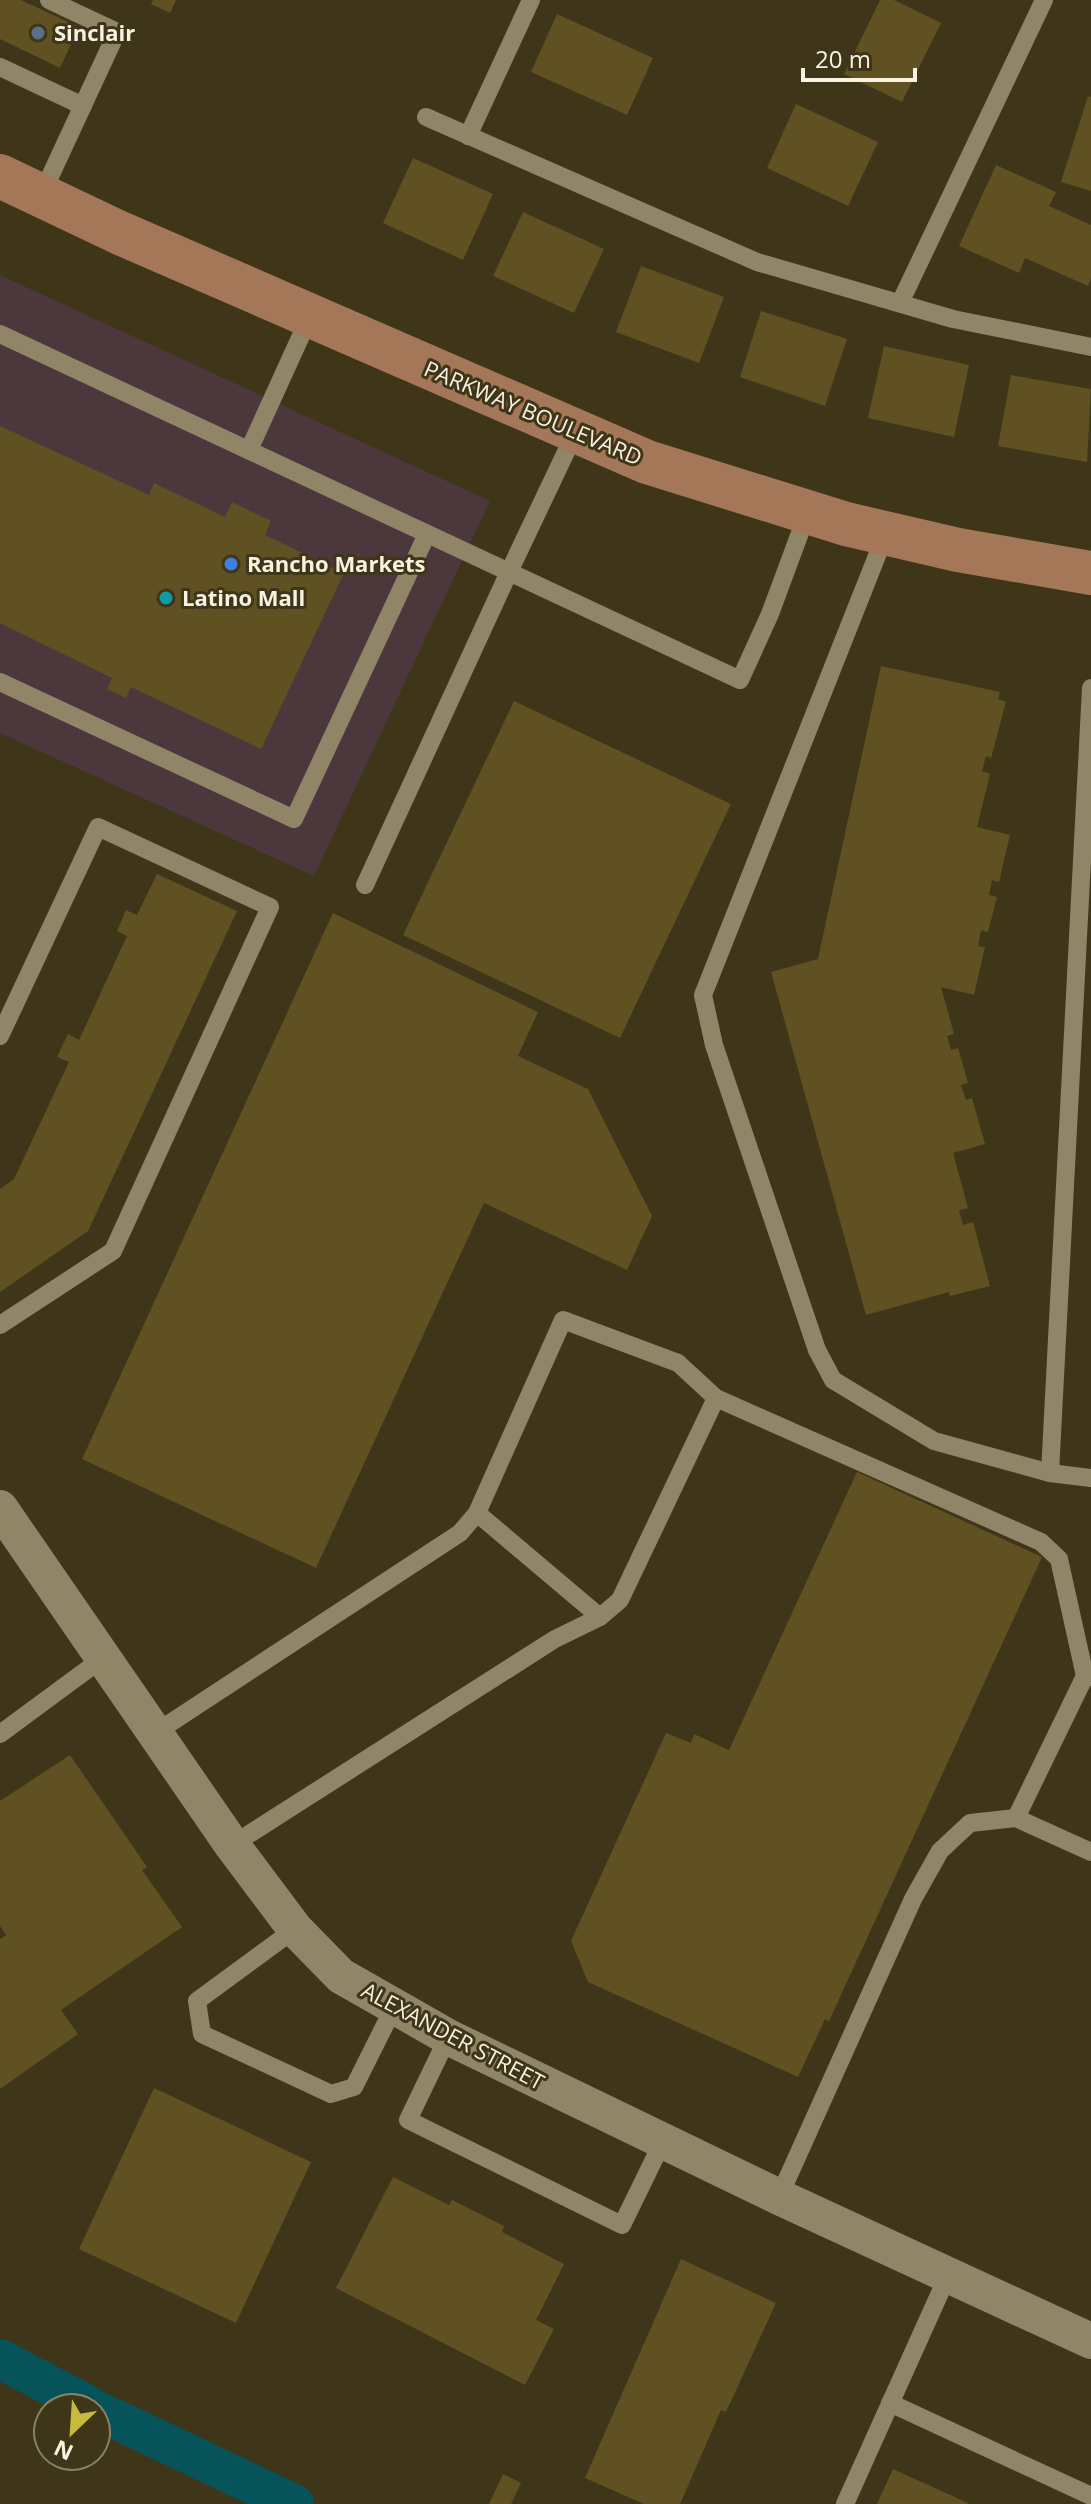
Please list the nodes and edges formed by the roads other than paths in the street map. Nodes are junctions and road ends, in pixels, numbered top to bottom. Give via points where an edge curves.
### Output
1 (49, 0) edge
2 (531, 0) edge
3 (1044, 0) edge
4 (0, 67) edge
5 (83, 106) junction
6 (426, 117) dead end
7 (468, 136) junction
8 (0, 176) edge
9 (41, 196) junction
10 (900, 303) junction
11 (310, 316) junction
12 (0, 334) edge
13 (1091, 347) edge
14 (575, 433) junction
15 (249, 450) junction
16 (807, 514) junction
17 (886, 533) junction
18 (427, 534) junction
19 (509, 572) junction
20 (1091, 573) edge
21 (0, 682) edge
22 (1091, 688) edge
23 (365, 885) dead end
24 (0, 1036) edge
25 (0, 1325) edge
26 (716, 1398) junction
27 (1050, 1473) junction
28 (1091, 1478) edge
29 (0, 1508) edge
30 (477, 1513) junction
31 (600, 1617) junction
32 (103, 1658) junction
33 (1088, 1676) edge
34 (155, 1733) junction
35 (0, 1734) edge
36 (1016, 1818) junction
37 (232, 1845) junction
38 (1091, 1852) edge
39 (295, 1929) junction
40 (393, 2009) junction
41 (448, 2037) junction
42 (663, 2141) junction
43 (779, 2197) junction
44 (948, 2275) junction
45 (1091, 2341) edge
46 (890, 2403) junction
47 (1091, 2496) edge
48 (845, 2504) edge

1 - 5 lane via 117,32
2 - 7 lane
3 - 10 lane
4 - 5 lane
5 - 9 lane
6 - 7 lane
7 - 10 lane via 757,262
8 - 9 street, PARKWAY BOULEVARD
9 - 11 street, PARKWAY BOULEVARD
10 - 13 lane
11 - 14 street, PARKWAY BOULEVARD
11 - 15 lane
12 - 15 lane
14 - 16 street, PARKWAY BOULEVARD
14 - 19 lane
15 - 18 lane
16 - 17 street, PARKWAY BOULEVARD
16 - 19 lane via 740,680
17 - 20 street, PARKWAY BOULEVARD
17 - 27 lane via 703,995 714,1045 812,1336 833,1380 934,1441
18 - 19 lane
18 - 21 lane via 294,819
19 - 23 lane
22 - 27 lane
24 - 25 lane via 98,827 270,907 113,1251
26 - 30 lane via 678,1363 563,1320
26 - 31 lane via 620,1600
26 - 33 lane via 1041,1542 1059,1559
27 - 28 lane
29 - 32 street, ALEXANDER STREET
30 - 31 lane
30 - 34 lane via 460,1533
31 - 37 lane via 555,1639
32 - 34 street, ALEXANDER STREET
32 - 35 lane
33 - 36 lane
34 - 37 street, ALEXANDER STREET
36 - 38 lane
36 - 43 lane via 970,1823 940,1851 913,1899
37 - 39 street, ALEXANDER STREET
39 - 40 street, ALEXANDER STREET via 341,1976
39 - 40 lane via 197,2001 202,2034 331,2094 354,2087
40 - 41 street, ALEXANDER STREET
41 - 42 street, ALEXANDER STREET
41 - 42 lane via 408,2120 622,2225
42 - 43 street, ALEXANDER STREET
43 - 44 street, ALEXANDER STREET
44 - 45 street, ALEXANDER STREET
44 - 46 lane
46 - 47 lane
46 - 48 lane

